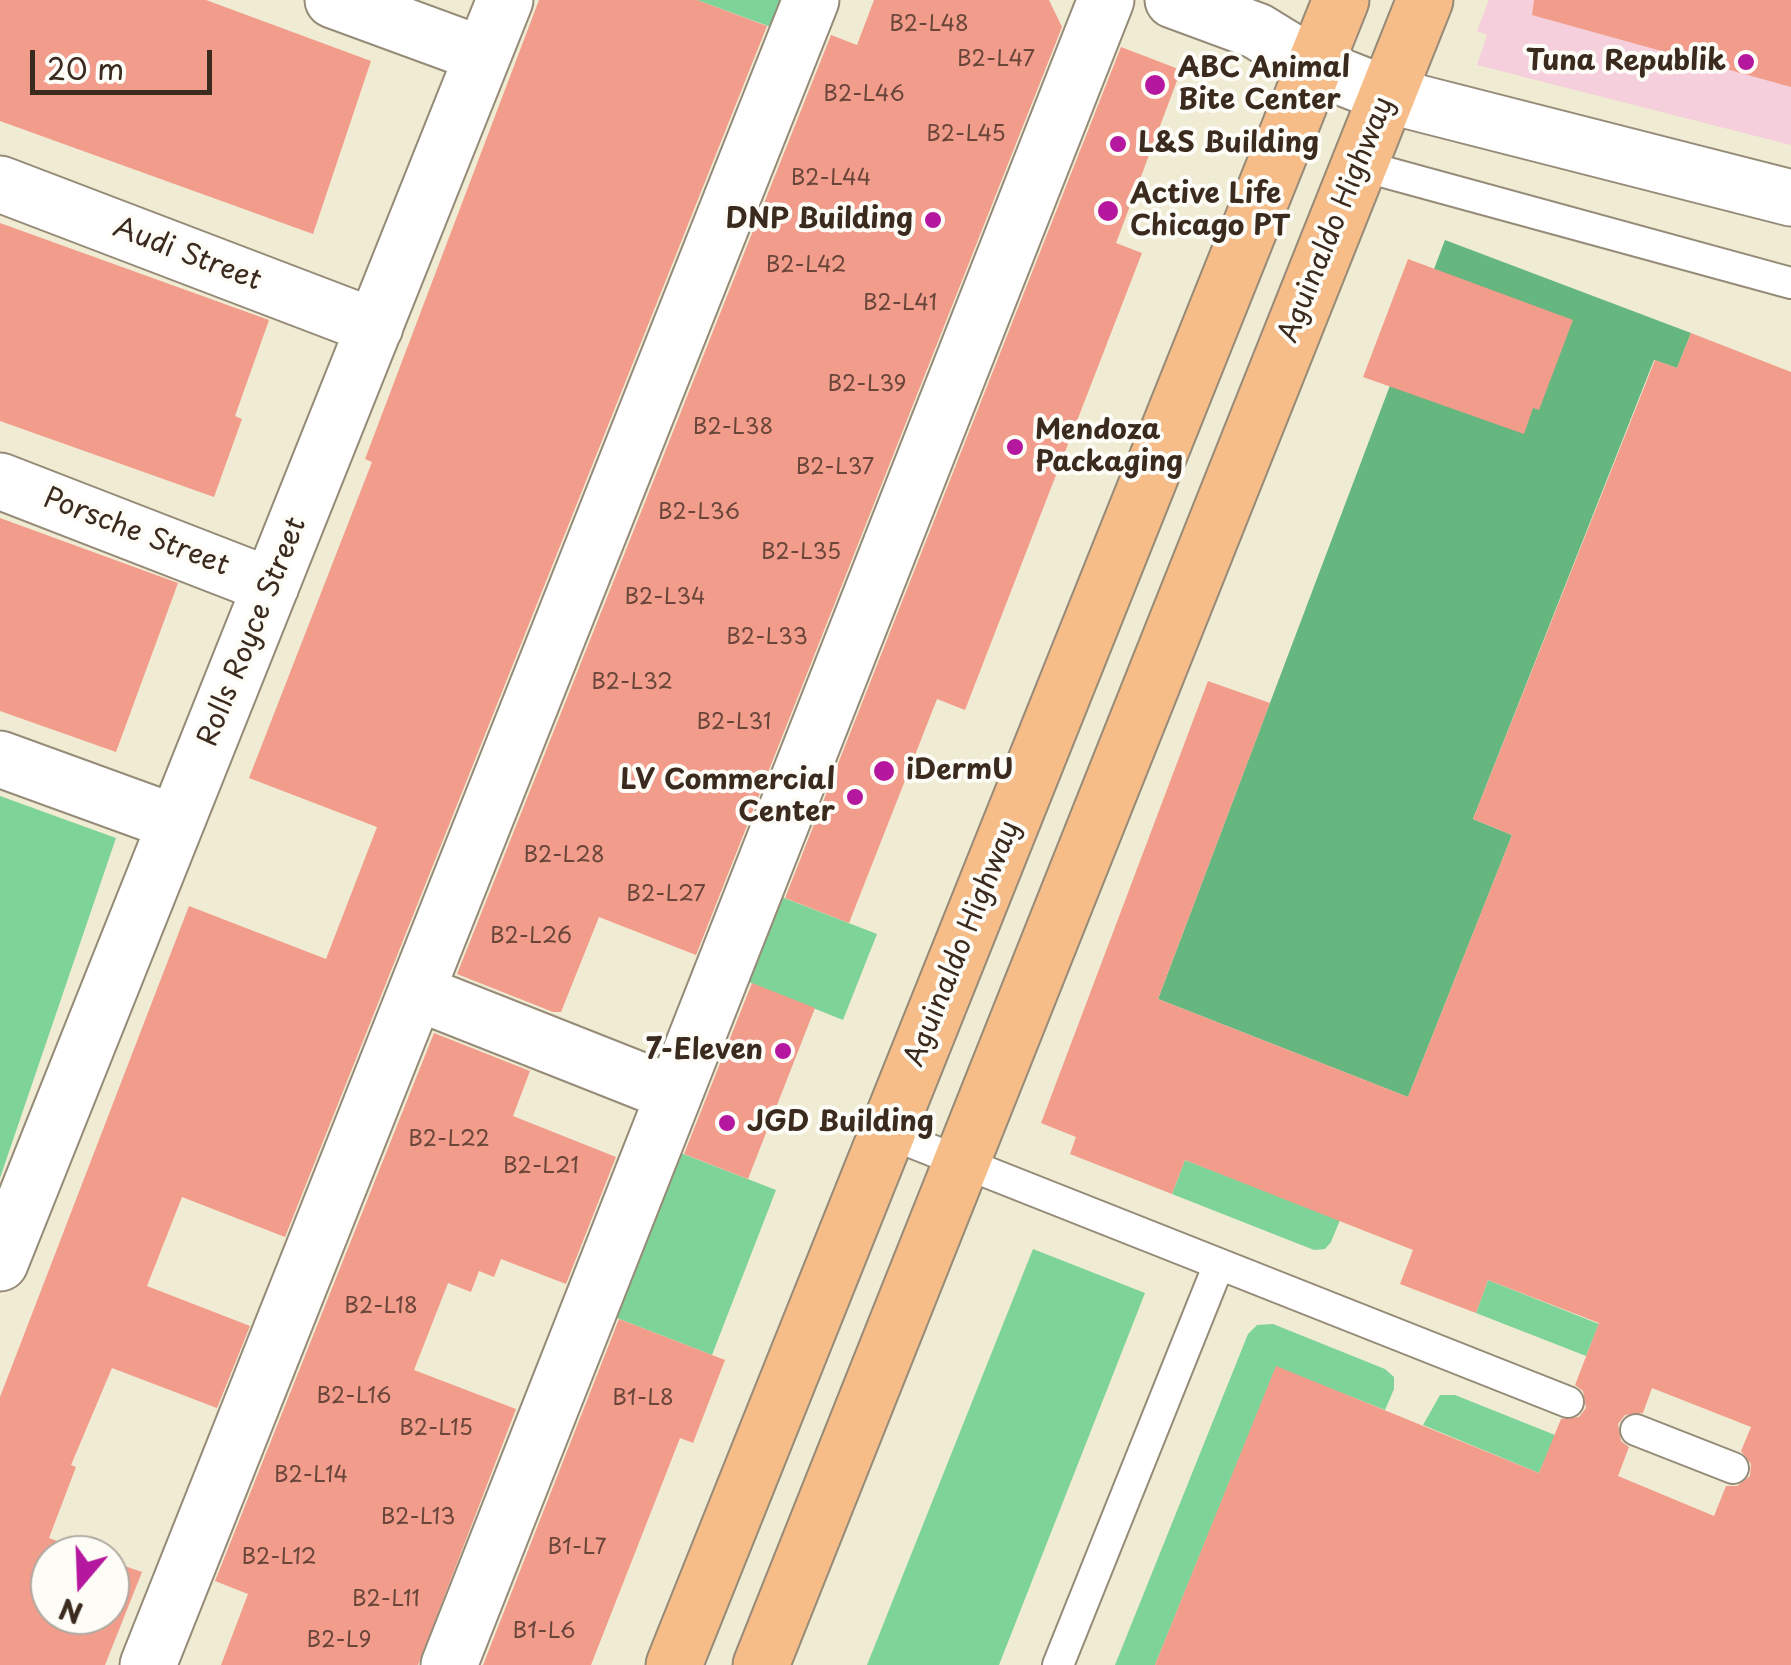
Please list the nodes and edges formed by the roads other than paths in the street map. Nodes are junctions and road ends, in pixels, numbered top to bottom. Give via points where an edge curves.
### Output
1 (333, 0) edge
2 (505, 0) edge
3 (810, 0) edge
4 (1106, 0) edge
5 (1174, 0) edge
6 (1341, 0) edge
7 (1425, 0) edge
8 (483, 55) junction
9 (1314, 66) junction
10 (1387, 94) junction
11 (1358, 165) junction
12 (0, 184) edge
13 (1791, 198) edge
14 (1791, 284) edge
15 (375, 326) junction
16 (0, 481) edge
17 (271, 586) junction
18 (0, 758) edge
19 (176, 823) junction
20 (416, 992) junction
21 (674, 1094) junction
22 (888, 1133) junction
23 (962, 1161) junction
24 (2, 1255) edge
25 (1219, 1264) junction
26 (1568, 1402) dead end
27 (1636, 1430) dead end
28 (1734, 1468) dead end
29 (148, 1665) edge
30 (450, 1665) edge
31 (674, 1665) edge
32 (760, 1665) edge
33 (1058, 1665) edge

1 - 8 street
2 - 8 street, Rolls Royce Street
3 - 20 street
4 - 21 street
5 - 9 street via 1257,30
6 - 9 highway, Aguinaldo Highway
7 - 10 highway, Aguinaldo Highway
8 - 15 street, Rolls Royce Street
9 - 10 street
9 - 22 highway, Aguinaldo Highway
10 - 11 highway, Aguinaldo Highway
10 - 13 street
11 - 14 lane
11 - 23 highway, Aguinaldo Highway
12 - 15 street, Audi Street
15 - 17 street, Rolls Royce Street
16 - 17 street, Porsche Street
17 - 19 street, Rolls Royce Street
18 - 19 street
19 - 24 street, Rolls Royce Street
20 - 21 street
20 - 29 street
21 - 30 street
22 - 23 lane
22 - 31 highway, Aguinaldo Highway
23 - 25 lane
23 - 32 highway, Aguinaldo Highway
25 - 26 lane
25 - 33 lane
27 - 28 lane

